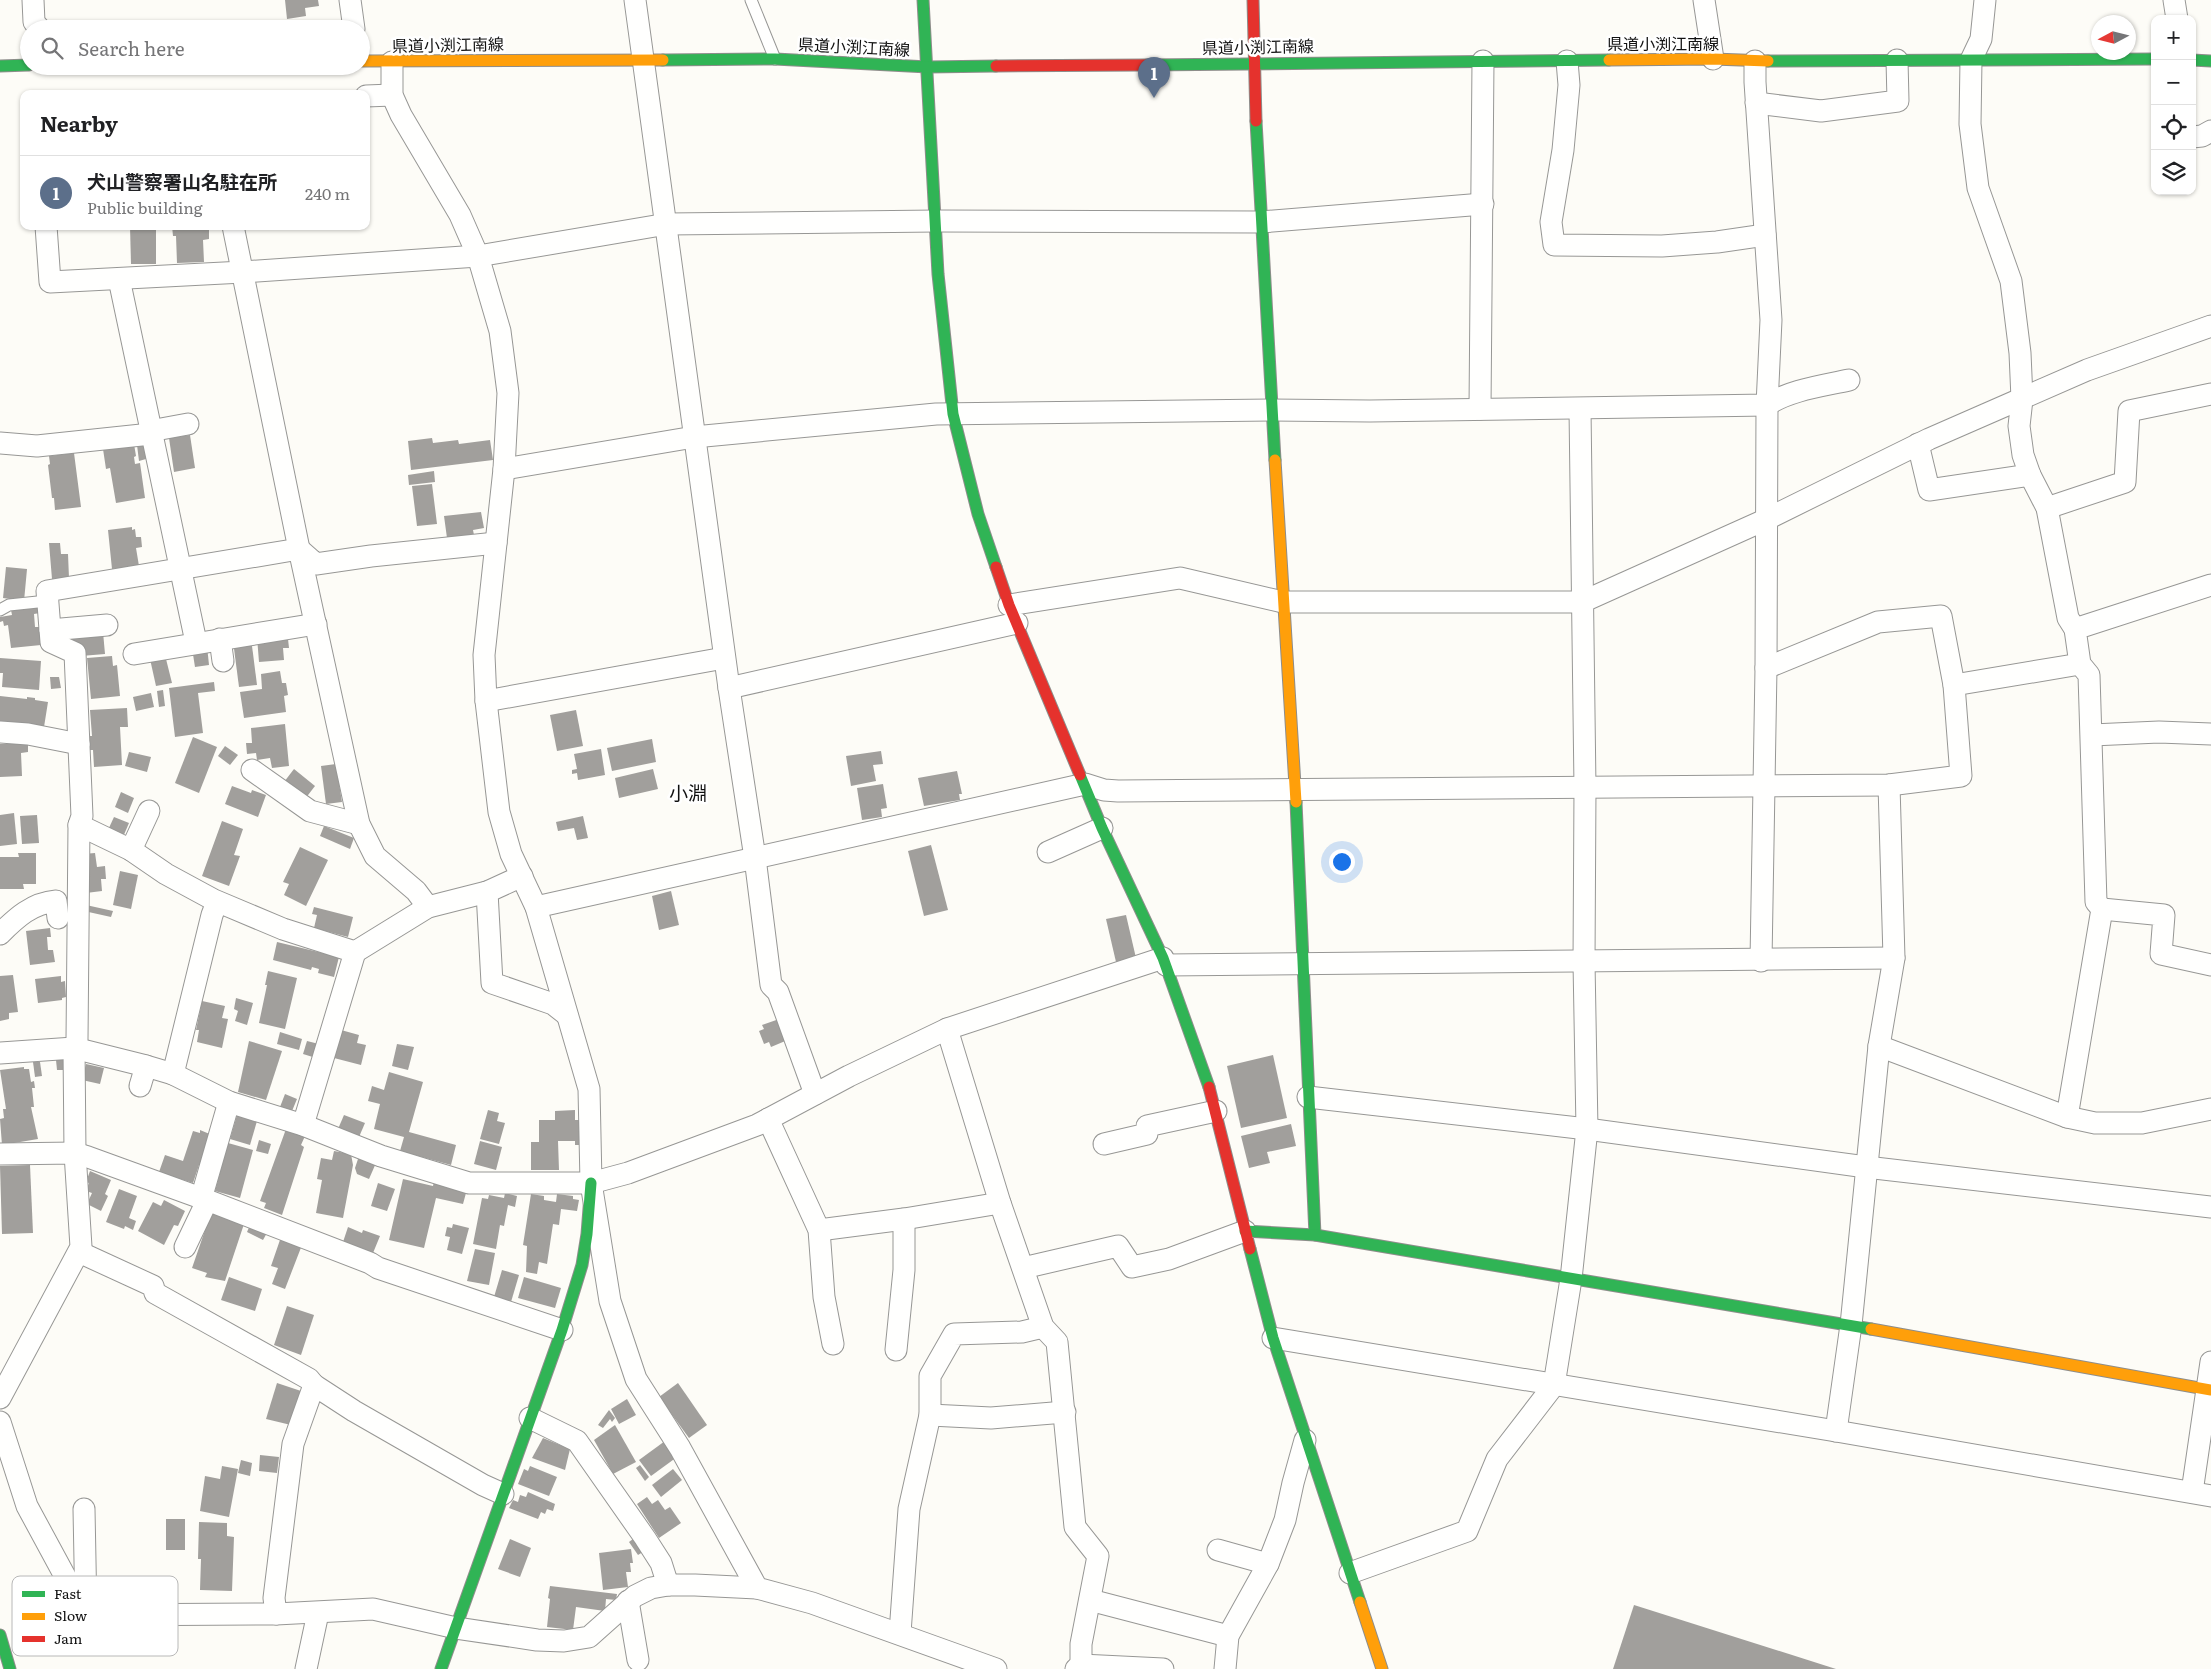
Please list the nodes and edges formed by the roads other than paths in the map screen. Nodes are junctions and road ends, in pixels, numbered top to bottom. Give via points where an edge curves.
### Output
1 (33, 0) edge
2 (350, 0) edge
3 (635, 0) edge
4 (751, 0) edge
5 (923, 0) edge
6 (1253, 0) edge
7 (1704, 0) edge
8 (1985, 0) edge
9 (2174, 0) edge
10 (2176, 15) edge
11 (34, 20) edge
12 (353, 20) edge
13 (642, 59) junction
14 (775, 59) junction
15 (1713, 59) junction
16 (2151, 59) edge
17 (1897, 60) junction
18 (1971, 60) junction
19 (2196, 60) edge
20 (370, 61) edge
21 (1483, 61) junction
22 (1567, 61) junction
23 (1755, 61) junction
24 (2211, 61) edge
25 (392, 62) junction
26 (1253, 63) junction
27 (20, 65) edge
28 (0, 66) edge
29 (928, 67) junction
30 (392, 95) junction
31 (370, 96) edge
32 (1756, 103) junction
33 (2211, 131) edge
34 (2196, 136) edge
35 (1483, 204) junction
36 (936, 221) junction
37 (1261, 222) junction
38 (667, 224) junction
39 (46, 230) edge
40 (234, 230) edge
41 (1765, 235) junction
42 (478, 256) junction
43 (242, 272) junction
44 (119, 279) junction
45 (2211, 326) edge
46 (1849, 380) dead end
47 (2211, 394) edge
48 (2022, 399) junction
49 (1767, 405) junction
50 (1480, 409) junction
51 (1580, 409) junction
52 (1271, 410) junction
53 (953, 414) junction
54 (188, 424) dead end
55 (150, 432) junction
56 (694, 437) junction
57 (0, 443) edge
58 (1918, 444) junction
59 (504, 469) junction
60 (2030, 475) junction
61 (2048, 508) junction
62 (1767, 519) junction
63 (496, 543) junction
64 (299, 549) junction
65 (180, 569) junction
66 (2211, 585) edge
67 (47, 601) junction
68 (1283, 602) junction
69 (1582, 602) junction
70 (0, 610) edge
71 (1013, 614) junction
72 (316, 624) junction
73 (107, 625) dead end
74 (2074, 629) junction
75 (50, 630) junction
76 (220, 638) junction
77 (196, 642) junction
78 (134, 654) dead end
79 (724, 658) junction
80 (223, 661) dead end
81 (2080, 664) junction
82 (1766, 668) junction
83 (1954, 685) junction
84 (729, 688) junction
85 (486, 701) junction
86 (0, 732) edge
87 (2211, 734) edge
88 (2092, 735) junction
89 (79, 744) junction
90 (252, 770) dead end
91 (1085, 784) junction
92 (1889, 785) junction
93 (1764, 787) junction
94 (1585, 788) junction
95 (1295, 790) junction
96 (148, 811) dead end
97 (359, 824) junction
98 (78, 825) junction
99 (1102, 828) junction
100 (131, 850) junction
101 (1048, 852) dead end
102 (755, 858) junction
103 (522, 876) junction
104 (487, 892) junction
105 (218, 902) junction
106 (428, 907) junction
107 (536, 907) junction
108 (2102, 909) junction
109 (58, 918) dead end
110 (0, 934) edge
111 (355, 952) junction
112 (1894, 958) junction
113 (1761, 961) junction
114 (1164, 962) junction
115 (1584, 962) junction
116 (1302, 963) junction
117 (2211, 965) edge
118 (567, 1015) junction
119 (947, 1029) junction
120 (1880, 1046) junction
121 (74, 1048) junction
122 (0, 1053) edge
123 (173, 1074) junction
124 (815, 1094) junction
125 (1308, 1097) junction
126 (229, 1102) junction
127 (2211, 1109) edge
128 (1216, 1112) junction
129 (2067, 1116) junction
130 (768, 1119) junction
131 (303, 1125) junction
132 (1587, 1129) junction
133 (1104, 1144) dead end
134 (0, 1154) edge
135 (75, 1154) junction
136 (1866, 1167) junction
137 (591, 1184) junction
138 (204, 1200) junction
139 (1000, 1203) junction
140 (2211, 1207) edge
141 (904, 1219) junction
142 (819, 1230) junction
143 (1245, 1231) junction
144 (1315, 1235) junction
145 (185, 1247) dead end
146 (79, 1252) junction
147 (1023, 1268) junction
148 (1571, 1279) junction
149 (1851, 1324) junction
150 (1043, 1327) junction
151 (562, 1330) junction
152 (1273, 1338) junction
153 (833, 1344) dead end
154 (896, 1350) dead end
155 (2211, 1362) edge
156 (314, 1385) junction
157 (1554, 1385) junction
158 (2209, 1389) edge
159 (0, 1398) edge
160 (1065, 1412) junction
161 (930, 1415) junction
162 (530, 1418) junction
163 (0, 1422) edge
164 (1836, 1431) junction
165 (1305, 1440) junction
166 (503, 1494) junction
167 (2201, 1494) edge
168 (84, 1509) dead end
169 (1218, 1550) dead end
170 (1268, 1564) junction
171 (1350, 1573) junction
172 (65, 1576) edge
173 (85, 1576) edge
174 (668, 1585) junction
175 (756, 1588) junction
176 (1090, 1600) junction
177 (628, 1601) junction
178 (318, 1613) junction
179 (276, 1614) junction
180 (178, 1615) edge
181 (456, 1628) junction
182 (900, 1633) junction
183 (0, 1634) edge
184 (1228, 1636) junction
185 (638, 1660) dead end
186 (1079, 1667) edge
187 (991, 1668) edge
188 (10, 1669) edge
189 (306, 1669) edge
190 (441, 1669) edge
191 (1163, 1669) edge
192 (1225, 1669) edge
193 (1382, 1669) edge

1 - 11 street
2 - 12 street
3 - 13 street
4 - 14 lane
5 - 29 street
6 - 26 street
7 - 15 street
8 - 18 street via 1981,39
9 - 10 street
13 - 14 street, 県道小渕江南線
13 - 25 street, 県道小渕江南線
13 - 38 street
14 - 29 street, 県道小渕江南線
15 - 22 street, 県道小渕江南線
15 - 23 street, 県道小渕江南線
16 - 18 street, 県道小渕江南線
17 - 18 street, 県道小渕江南線
17 - 23 street, 県道小渕江南線
17 - 32 street via 1898,101 1821,111
18 - 48 street via 1970,124 1978,188 2011,281
19 - 24 street
20 - 25 street, 県道小渕江南線
21 - 22 street, 県道小渕江南線
21 - 26 street, 県道小渕江南線
21 - 35 street
22 - 41 street via 1569,85 1563,150 1551,222 1554,246 1662,246
23 - 32 street
25 - 30 street
26 - 29 street, 県道小渕江南線
26 - 37 street
27 - 28 street
29 - 36 street
30 - 31 street
30 - 42 street via 460,215
32 - 41 street
33 - 34 street
35 - 37 street
35 - 50 street
36 - 37 street
36 - 38 street
36 - 53 street via 938,274
37 - 52 street
38 - 42 street
38 - 56 street
39 - 44 street via 50,282
40 - 43 street
41 - 49 street via 1771,320
42 - 43 street
42 - 59 street via 500,331 508,393
43 - 44 street
43 - 64 street
44 - 55 street
45 - 48 street via 2087,370
46 - 49 street via 1813,388
47 - 61 street via 2129,411 2125,482
48 - 58 street
48 - 60 street via 2019,426
49 - 51 street
49 - 62 street
50 - 51 street
50 - 52 street
51 - 69 street
52 - 53 street
52 - 68 street
53 - 56 street
53 - 71 street via 978,514
54 - 55 street
55 - 57 street via 37,446
55 - 65 street
56 - 59 street
56 - 79 street
58 - 60 street via 1929,490
58 - 62 street
59 - 63 street
60 - 61 street
61 - 74 street via 2068,618
62 - 69 street
62 - 82 street
63 - 64 street via 316,564
63 - 85 street via 484,655
64 - 65 street
64 - 72 street
65 - 67 street via 46,591
65 - 77 street
66 - 74 street
67 - 70 lane via 9,605
67 - 75 street
68 - 69 street
68 - 71 street via 1180,578
68 - 95 street
69 - 94 street
71 - 84 street
71 - 91 street
72 - 76 street
72 - 97 street
73 - 75 street
74 - 81 street
75 - 89 street via 51,642 75,653
76 - 77 street
76 - 80 street
77 - 78 street
79 - 84 street
79 - 85 street
81 - 83 street
81 - 88 street via 2089,675
82 - 83 street via 1878,622 1941,616
82 - 93 street
83 - 92 street via 1961,776
84 - 102 street
85 - 103 street via 499,812 511,854
86 - 89 street
87 - 88 street
88 - 108 street via 2096,902
89 - 98 street via 82,816
90 - 97 street via 310,811
91 - 95 street via 1118,792
91 - 99 street
91 - 102 street
92 - 93 street
92 - 112 street
93 - 94 street
93 - 113 street
94 - 95 street
94 - 115 street
95 - 116 street
96 - 100 street
97 - 106 street via 375,856 416,891
98 - 100 street
98 - 121 street via 77,1040
99 - 101 street
99 - 114 street
100 - 105 street via 166,874
102 - 107 street
102 - 124 street via 772,985 778,992
103 - 104 street
103 - 107 street
104 - 106 street
104 - 118 street via 492,983 553,1004
105 - 111 street via 300,936
105 - 123 street via 212,914
106 - 111 street
107 - 118 street
108 - 117 street via 2164,915 2159,962
108 - 129 street
109 - 110 street via 56,901 43,903 16,919
111 - 131 street
112 - 113 street
112 - 120 street
113 - 115 street
114 - 116 street
114 - 119 street
114 - 128 street
115 - 116 street
115 - 132 street
116 - 125 street
118 - 137 street via 589,1089
119 - 124 street
119 - 139 street
120 - 129 street
120 - 136 street
121 - 122 street
121 - 123 street via 143,1076
121 - 135 street
123 - 126 street
124 - 130 street
125 - 132 street
125 - 144 street
126 - 131 street
126 - 138 street
127 - 129 street via 2142,1123 2095,1123
128 - 133 street via 1147,1126 1147,1134
128 - 143 street
130 - 137 street
130 - 142 street
131 - 137 street via 381,1156 469,1183
132 - 136 street
132 - 148 street
134 - 135 street
135 - 138 street
135 - 146 street
136 - 140 street
136 - 149 street
137 - 151 street via 582,1265
137 - 175 street via 610,1301 636,1379 680,1448
138 - 145 street
138 - 151 street via 378,1268
139 - 141 street
139 - 147 street
141 - 142 street
141 - 154 street via 904,1270
142 - 153 street via 824,1297
143 - 144 street
143 - 147 street via 1170,1259 1132,1267 1118,1246
143 - 152 street
144 - 148 street
146 - 156 street via 153,1286 156,1293
146 - 159 street
147 - 150 street
148 - 149 street
148 - 157 street
149 - 158 street
149 - 164 street
150 - 160 street via 1057,1342
150 - 161 street via 1022,1332 954,1334 930,1376
151 - 162 street
152 - 157 street
152 - 165 street
155 - 158 street
156 - 166 street via 466,1476
156 - 179 street via 293,1444 274,1598
157 - 164 street
157 - 171 street via 1497,1460 1467,1531
158 - 167 street
160 - 161 street via 991,1418
160 - 176 street via 1075,1527 1098,1556
161 - 182 street via 909,1509
162 - 166 street
162 - 174 street via 577,1441 582,1447 661,1563
163 - 172 street via 27,1506
164 - 167 street
165 - 170 street via 1285,1520
165 - 171 street
166 - 181 street
168 - 173 street
169 - 170 street
170 - 184 street
171 - 193 street
174 - 175 street
174 - 177 street via 651,1588
175 - 182 street
176 - 184 street
176 - 186 street
177 - 181 street via 589,1637 564,1641
177 - 185 street
178 - 179 street
178 - 181 street via 373,1609
178 - 189 street
179 - 180 street
181 - 190 street
182 - 187 street
183 - 188 street
184 - 192 street
186 - 191 street

